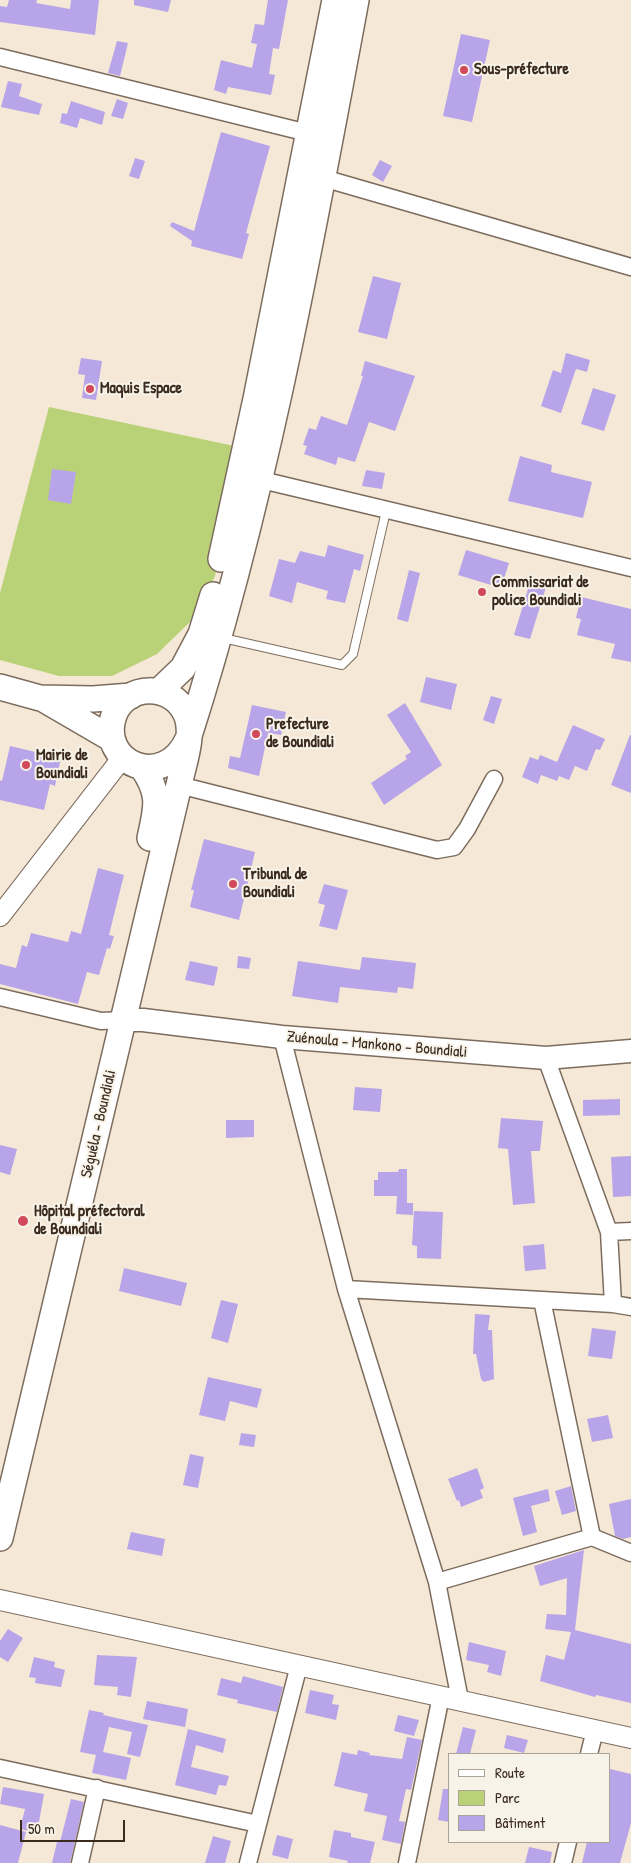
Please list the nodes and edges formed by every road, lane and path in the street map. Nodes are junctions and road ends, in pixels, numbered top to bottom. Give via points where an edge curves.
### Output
1 (335, 0) edge
2 (356, 0) edge
3 (0, 57) edge
4 (320, 136) junction
5 (322, 178) junction
6 (631, 267) edge
7 (249, 477) junction
8 (386, 510) junction
9 (631, 568) edge
10 (219, 636) junction
11 (0, 687) edge
12 (159, 691) junction
13 (131, 696) junction
14 (40, 698) junction
15 (188, 739) junction
16 (126, 754) junction
17 (494, 779) dead end
18 (179, 785) junction
19 (0, 916) edge
20 (0, 996) edge
21 (116, 1020) junction
22 (282, 1037) junction
23 (631, 1052) edge
24 (546, 1058) junction
25 (631, 1231) edge
26 (609, 1232) junction
27 (346, 1289) junction
28 (542, 1300) junction
29 (613, 1304) junction
30 (631, 1307) edge
31 (0, 1476) edge
32 (592, 1537) junction
33 (0, 1538) edge
34 (631, 1553) edge
35 (437, 1582) junction
36 (0, 1600) edge
37 (299, 1665) junction
38 (450, 1698) junction
39 (595, 1730) junction
40 (631, 1738) edge
41 (589, 1753) edge
42 (0, 1768) edge
43 (96, 1788) junction
44 (258, 1824) junction
45 (568, 1843) edge
46 (80, 1863) edge
47 (248, 1863) edge
48 (407, 1863) edge
49 (563, 1863) edge

1 - 4 main road
2 - 4 main road
3 - 4 street
4 - 5 main road
4 - 7 main road
5 - 6 street
5 - 7 main road via 290,346
7 - 8 street
7 - 10 main road
7 - 12 main road via 201,634 183,668
8 - 9 street
8 - 10 lane via 353,654 342,665
10 - 15 main road
11 - 14 main road
12 - 13 main road
12 - 15 main road, Séguéla - Boundiali via 180,704 189,727
13 - 14 main road
13 - 16 main road via 121,703 111,726
14 - 16 main road
15 - 16 main road via 183,750 165,765
15 - 18 main road, Séguéla - Boundiali
16 - 19 street
16 - 21 main road, Séguéla - Boundiali via 153,783 157,794
17 - 18 street via 454,847 437,850
18 - 21 main road, Séguéla - Boundiali
20 - 21 street via 101,1021
21 - 22 main road, Zuénoula - Mankono - Boundiali via 143,1020
21 - 31 main road, Séguéla - Boundiali
21 - 33 main road, Séguéla - Boundiali
22 - 24 main road, Zuénoula - Mankono - Boundiali
22 - 27 street
23 - 24 main road, Zuénoula - Mankono - Boundiali
24 - 26 street
25 - 26 street
26 - 29 street
27 - 28 street
27 - 35 street
28 - 29 street
28 - 32 street
29 - 30 street
32 - 34 street
32 - 35 street
35 - 38 street
36 - 37 street
37 - 38 street
37 - 44 street
38 - 39 street
38 - 48 street
39 - 40 street
39 - 41 street
42 - 43 street
43 - 44 street
43 - 46 street
44 - 47 street
45 - 49 street

